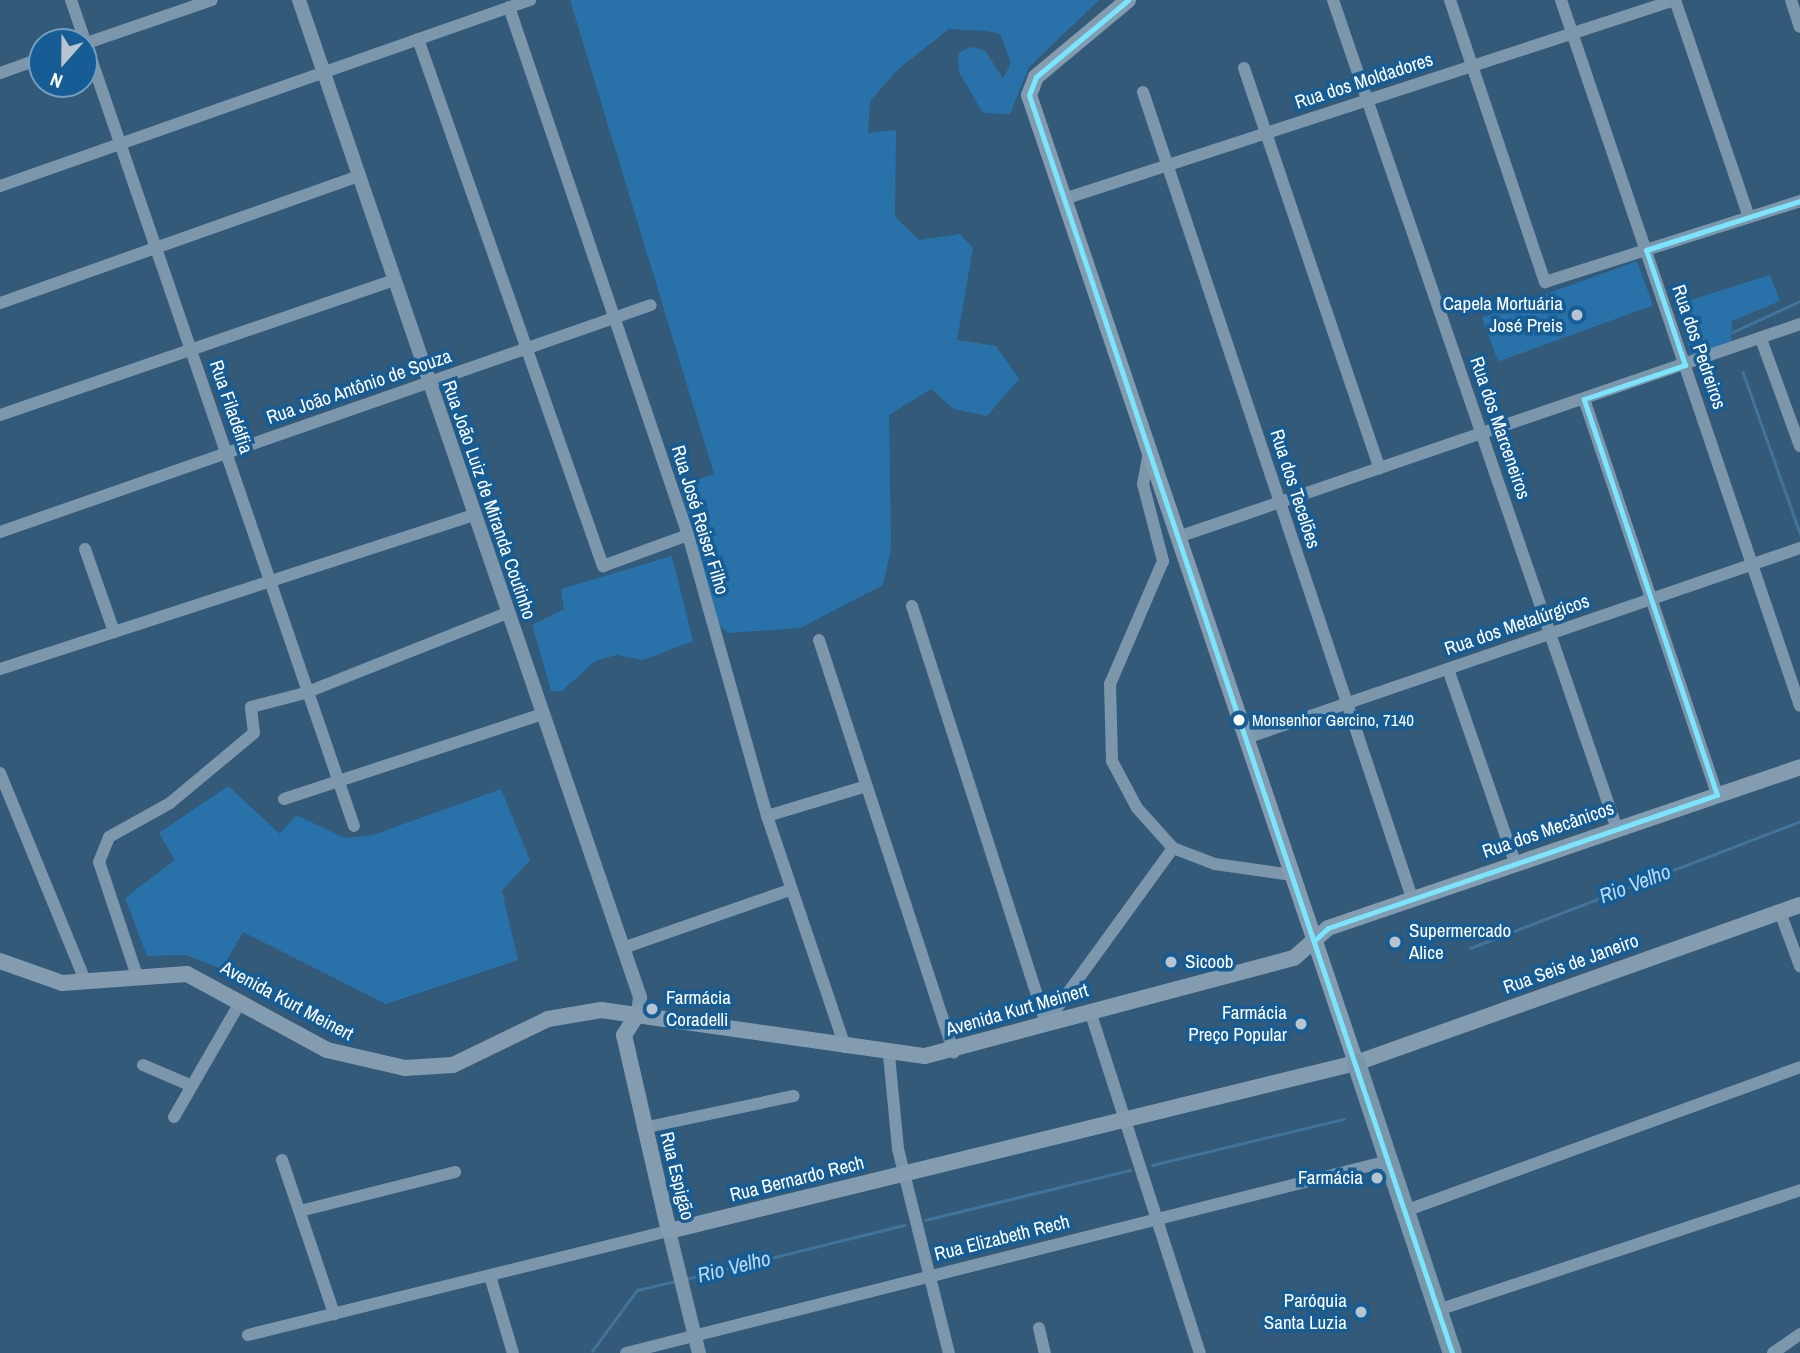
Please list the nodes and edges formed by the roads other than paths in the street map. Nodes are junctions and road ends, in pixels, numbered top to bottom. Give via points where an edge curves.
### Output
1 (71, 0) edge
2 (212, 0) edge
3 (299, 0) edge
4 (530, 0) edge
5 (1128, 0) edge
6 (1333, 0) edge
7 (1450, 0) edge
8 (1561, 0) edge
9 (1675, 0) edge
10 (1791, 0) edge
11 (509, 7) junction
12 (1800, 27) edge
13 (80, 28) edge
14 (1572, 33) junction
15 (98, 39) edge
16 (418, 39) junction
17 (28, 63) edge
18 (1472, 66) junction
19 (1244, 68) dead end
20 (323, 72) junction
21 (0, 73) edge
22 (98, 81) edge
23 (1143, 92) dead end
24 (1367, 100) junction
25 (1266, 133) junction
26 (120, 144) junction
27 (1167, 165) junction
28 (359, 176) junction
29 (0, 186) edge
30 (1065, 199) junction
31 (1800, 201) edge
32 (1749, 217) junction
33 (156, 248) junction
34 (1646, 250) junction
35 (394, 280) junction
36 (0, 303) edge
37 (652, 305) dead end
38 (614, 318) junction
39 (1800, 324) edge
40 (1761, 339) junction
41 (527, 348) junction
42 (191, 349) junction
43 (1685, 365) junction
44 (429, 382) junction
45 (1584, 399) junction
46 (0, 415) edge
47 (1482, 434) junction
48 (1800, 446) edge
49 (1149, 451) junction
50 (226, 453) junction
51 (1380, 469) junction
52 (1280, 503) junction
53 (475, 514) junction
54 (0, 532) edge
55 (688, 534) junction
56 (1178, 537) junction
57 (1800, 548) edge
58 (85, 549) dead end
59 (1752, 565) junction
60 (270, 581) junction
61 (1651, 599) junction
62 (912, 606) dead end
63 (507, 613) junction
64 (114, 632) junction
65 (1550, 634) junction
66 (819, 640) dead end
67 (0, 669) edge
68 (1448, 669) junction
69 (305, 693) junction
70 (1347, 704) junction
71 (1800, 706) edge
72 (543, 714) junction
73 (1246, 738) junction
74 (1800, 768) edge
75 (1, 777) edge
76 (338, 781) junction
77 (867, 786) junction
78 (1717, 795) junction
79 (284, 799) dead end
80 (767, 816) junction
81 (354, 826) dead end
82 (1617, 829) junction
83 (1173, 848) junction
84 (1515, 863) junction
85 (1292, 875) junction
86 (790, 890) junction
87 (1412, 898) junction
88 (1800, 905) edge
89 (1780, 912) junction
90 (1314, 941) junction
91 (623, 948) junction
92 (0, 961) edge
93 (1800, 966) edge
94 (136, 976) junction
95 (86, 984) junction
96 (241, 1001) junction
97 (592, 1010) junction
98 (1090, 1011) junction
99 (638, 1013) junction
100 (1046, 1023) junction
101 (624, 1035) junction
102 (845, 1047) junction
103 (954, 1052) junction
104 (889, 1055) junction
105 (1356, 1063) junction
106 (143, 1065) dead end
107 (1800, 1066) edge
108 (192, 1086) junction
109 (794, 1096) dead end
110 (174, 1117) dead end
111 (1125, 1120) junction
112 (643, 1129) junction
113 (282, 1160) dead end
114 (1388, 1161) junction
115 (455, 1172) dead end
116 (903, 1174) junction
117 (1800, 1190) edge
118 (299, 1211) junction
119 (1405, 1211) junction
120 (1157, 1219) junction
121 (669, 1231) junction
122 (489, 1276) junction
123 (929, 1277) junction
124 (1438, 1310) junction
125 (334, 1314) junction
126 (1039, 1328) dead end
127 (1800, 1334) edge
128 (248, 1335) dead end
129 (695, 1336) junction
130 (513, 1353) edge
131 (626, 1353) edge
132 (699, 1353) edge
133 (948, 1353) edge
134 (1045, 1353) edge
135 (1200, 1353) edge
136 (1452, 1353) edge
137 (1773, 1353) edge

1 - 13 street, Rua Filadélfia
2 - 15 street
3 - 20 street, Rua João Luiz de Miranda Coutinho
4 - 11 street
5 - 30 main road via 1031,85
6 - 24 street, Rua dos Marceneiros
7 - 18 street
8 - 14 street, Rua dos Pedreiros
9 - 14 street, Rua dos Moldadores
9 - 32 street
10 - 12 street
11 - 16 street
11 - 38 street, Rua José Reiser Filho
14 - 18 street, Rua dos Moldadores
14 - 34 street, Rua dos Pedreiros
16 - 20 street
16 - 41 street
17 - 21 street
18 - 24 street, Rua dos Moldadores
18 - 34 street via 1545,282
19 - 25 street
20 - 26 street
20 - 28 street, Rua João Luiz de Miranda Coutinho
22 - 26 street, Rua Filadélfia
23 - 27 street, Rua dos Tecelões
24 - 25 street, Rua dos Moldadores
24 - 47 street, Rua dos Marceneiros
25 - 27 street, Rua dos Moldadores
25 - 51 street
26 - 29 street
26 - 33 street, Rua Filadélfia
27 - 30 street, Rua dos Moldadores
27 - 52 street, Rua dos Tecelões
28 - 33 street
28 - 35 street, Rua João Luiz de Miranda Coutinho
30 - 49 main road
31 - 32 street
32 - 34 street
33 - 36 street
33 - 42 street, Rua Filadélfia
34 - 43 street, Rua dos Pedreiros
35 - 42 street
35 - 44 street, Rua João Luiz de Miranda Coutinho
37 - 38 street, Rua João Antônio de Souza
38 - 41 street, Rua João Antônio de Souza
38 - 55 street, Rua José Reiser Filho
39 - 40 street
40 - 43 street
40 - 48 street
41 - 44 street, Rua João Antônio de Souza
41 - 55 street via 603,566
42 - 46 street
42 - 50 street, Rua Filadélfia
43 - 45 street
43 - 59 street, Rua dos Pedreiros
44 - 50 street, Rua João Antônio de Souza
44 - 53 street, Rua João Luiz de Miranda Coutinho
45 - 47 street
45 - 61 street
47 - 51 street
47 - 65 street, Rua dos Marceneiros
49 - 56 main road
49 - 83 street via 1143,484 1162,570 1115,666 1108,729 1125,788
50 - 54 street, Rua João Antônio de Souza
50 - 60 street, Rua Filadélfia
51 - 52 street
52 - 56 street
52 - 70 street, Rua dos Tecelões
53 - 60 street
53 - 63 street, Rua João Luiz de Miranda Coutinho
55 - 80 street, Rua José Reiser Filho
56 - 73 main road
57 - 59 street, Rua dos Metalúrgicos
58 - 64 street
59 - 61 street, Rua dos Metalúrgicos
59 - 71 street, Rua dos Pedreiros
60 - 64 street
60 - 69 street, Rua Filadélfia
61 - 65 street, Rua dos Metalúrgicos
61 - 78 street
62 - 100 street
63 - 69 street
63 - 72 street, Rua João Luiz de Miranda Coutinho
64 - 67 street
65 - 68 street, Rua dos Metalúrgicos
65 - 82 street, Rua dos Marceneiros
66 - 77 street
68 - 70 street, Rua dos Metalúrgicos
68 - 84 street
69 - 76 street, Rua Filadélfia
69 - 94 street via 251,707 254,733 170,803 102,845 99,862
70 - 73 street, Rua dos Metalúrgicos
70 - 87 street, Rua dos Tecelões
72 - 76 street
72 - 91 street, Rua João Luiz de Miranda Coutinho
73 - 85 main road
74 - 78 main road, Rua dos Mecânicos
75 - 95 street
76 - 79 street
76 - 81 street, Rua Filadélfia
77 - 80 street
77 - 103 street
78 - 82 main road, Rua dos Mecânicos
80 - 86 street, Rua José Reiser Filho
82 - 84 main road, Rua dos Mecânicos
83 - 85 street via 1215,864
83 - 100 street
84 - 87 main road, Rua dos Mecânicos
85 - 90 main road
86 - 91 street
86 - 102 street, Rua José Reiser Filho
87 - 90 main road, Rua dos Mecânicos via 1328,928
88 - 89 main road, Rua Seis de Janeiro
89 - 93 street
89 - 105 main road, Rua Seis de Janeiro
90 - 98 main road, Avenida Kurt Meinert via 1294,958
90 - 105 main road
91 - 99 street, Rua João Luiz de Miranda Coutinho via 640,997
92 - 95 main road, Avenida Kurt Meinert via 37,979
94 - 95 main road, Avenida Kurt Meinert
94 - 96 main road, Avenida Kurt Meinert via 187,974
96 - 97 main road, Avenida Kurt Meinert via 327,1050 405,1068 453,1065 548,1019
96 - 108 street
97 - 99 main road, Avenida Kurt Meinert
97 - 101 main road via 610,1017
98 - 100 main road, Avenida Kurt Meinert
98 - 111 street
99 - 101 main road
99 - 102 main road, Avenida Kurt Meinert
100 - 103 main road, Avenida Kurt Meinert
101 - 112 main road, Rua Espigão
102 - 104 main road, Avenida Kurt Meinert
103 - 104 main road, Avenida Kurt Meinert
104 - 116 street
105 - 111 main road, Rua Bernardo Rech
105 - 114 main road
106 - 108 street
107 - 119 street
108 - 110 street
109 - 112 street
111 - 116 main road, Rua Bernardo Rech
111 - 120 street
112 - 121 main road, Rua Espigão
113 - 118 street
114 - 119 main road
114 - 120 street, Rua Elizabeth Rech
115 - 118 street
116 - 121 main road, Rua Bernardo Rech
116 - 123 street
117 - 124 street
118 - 125 street
119 - 124 main road
120 - 123 street, Rua Elizabeth Rech
120 - 135 street
121 - 122 street, Rua Bernardo Rech
121 - 129 street, Rua Espigão
122 - 125 street, Rua Bernardo Rech
122 - 130 street
123 - 129 street, Rua Elizabeth Rech
123 - 133 street
124 - 136 main road
125 - 128 street, Rua Bernardo Rech
126 - 134 street
127 - 137 street
129 - 131 street, Rua Elizabeth Rech
129 - 132 street, Rua Espigão

